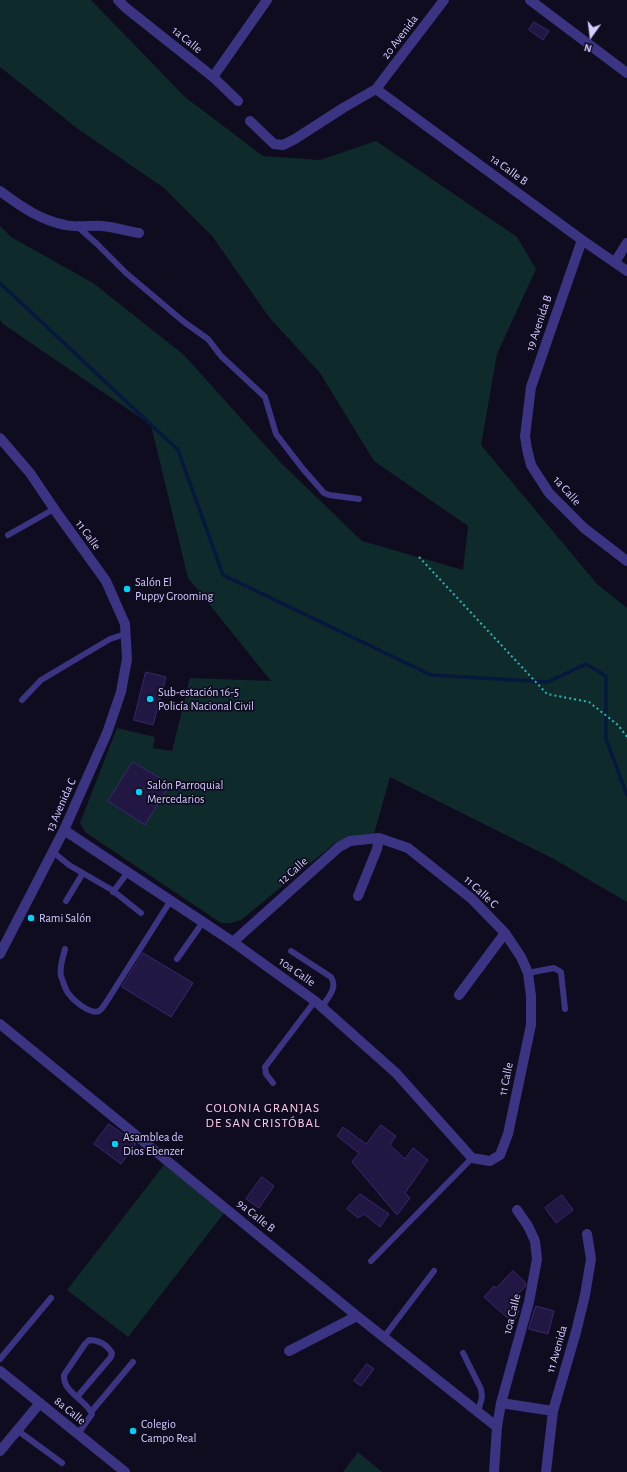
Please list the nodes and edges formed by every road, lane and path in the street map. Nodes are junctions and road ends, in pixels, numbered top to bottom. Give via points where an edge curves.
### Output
1 (118, 0) edge
2 (267, 0) edge
3 (444, 0) edge
4 (530, 0) edge
5 (627, 72) edge
6 (213, 77) junction
7 (376, 89) junction
8 (238, 101) dead end
9 (250, 121) dead end
10 (0, 191) edge
11 (78, 227) junction
12 (139, 233) dead end
13 (582, 240) junction
14 (627, 244) edge
15 (615, 262) junction
16 (627, 271) edge
17 (527, 416) joint
18 (0, 438) edge
19 (359, 499) dead end
20 (54, 509) junction
21 (8, 535) dead end
22 (419, 557) dead end
23 (627, 561) edge
24 (125, 634) junction
25 (127, 659) joint
26 (22, 700) dead end
27 (627, 738) edge
28 (64, 830) junction
29 (379, 838) junction
30 (53, 852) junction
31 (128, 872) junction
32 (83, 873) junction
33 (113, 892) junction
34 (358, 896) dead end
35 (171, 900) junction
36 (66, 902) dead end
37 (141, 913) dead end
38 (203, 922) junction
39 (505, 933) junction
40 (233, 942) junction
41 (65, 949) dead end
42 (1, 951) edge
43 (291, 951) dead end
44 (177, 959) dead end
45 (528, 973) junction
46 (458, 995) dead end
47 (531, 996) joint
48 (318, 1004) junction
49 (565, 1009) dead end
50 (0, 1024) edge
51 (273, 1083) dead end
52 (472, 1158) junction
53 (517, 1210) dead end
54 (587, 1234) dead end
55 (370, 1261) dead end
56 (434, 1271) dead end
57 (51, 1298) dead end
58 (358, 1316) junction
59 (384, 1337) junction
60 (289, 1351) dead end
61 (463, 1353) dead end
62 (0, 1359) edge
63 (133, 1362) dead end
64 (0, 1371) edge
65 (77, 1397) junction
66 (40, 1403) junction
67 (502, 1403) junction
68 (553, 1411) junction
69 (91, 1412) junction
70 (478, 1412) junction
71 (496, 1427) junction
72 (17, 1430) junction
73 (78, 1434) junction
74 (0, 1451) edge
75 (62, 1463) dead end
76 (124, 1472) edge
77 (494, 1472) edge
78 (546, 1472) edge

1 - 6 street, 1a Calle
2 - 6 street
3 - 7 street, 20 Avenida
4 - 5 street
6 - 8 street, 1a Calle
7 - 9 street via 283,145 274,144
7 - 13 street, 1a Calle B
10 - 11 street via 45,220
11 - 12 street via 102,226
11 - 19 lane via 126,273 208,339 221,356 264,397 276,434 324,493
13 - 15 street, 1a Calle B
13 - 17 street, 19 Avenida B via 531,387
14 - 15 street
15 - 16 street, 1a Calle B
17 - 23 street, 1a Calle via 525,436 531,465 549,494 584,528
18 - 20 street, 11 Calle via 30,473
20 - 21 lane
20 - 24 street, 11 Calle via 106,581 125,624
22 - 27 path via 547,694 589,702 618,725
24 - 25 street, 11 Calle
24 - 26 lane via 110,639 41,680
25 - 28 street, 13 Avenida C via 121,692 107,733
28 - 30 street, 13 Avenida C
28 - 31 street, 10a Calle
29 - 34 street
29 - 39 street, 11 Calle C via 408,848 472,899
29 - 40 street, 12 Calle via 350,841 339,848
30 - 32 lane
30 - 42 street, 13 Avenida C
31 - 33 lane
31 - 35 street, 10a Calle
32 - 33 lane
32 - 36 lane
33 - 37 lane
35 - 38 street, 10a Calle
35 - 41 lane via 99,1011 92,1012 68,993 60,967
38 - 40 street, 10a Calle
38 - 44 lane
39 - 45 street, 11 Calle C
39 - 46 street
40 - 48 street, 10a Calle
43 - 48 lane via 331,977 334,982 334,988
45 - 47 street, 11 Calle C
45 - 49 lane via 554,968 561,972
47 - 52 street, 11 Calle via 531,1025 508,1134 500,1155 490,1161
48 - 51 lane via 265,1067 266,1074
48 - 52 street, 10a Calle via 396,1073
50 - 58 street, 9a Calle B
52 - 55 lane
53 - 67 street, 10a Calle via 535,1241 537,1259 529,1302
54 - 68 street, 11 Avenida via 591,1259 586,1295
56 - 59 lane
57 - 62 lane
58 - 59 street, 9a Calle B
58 - 60 street
59 - 70 street, 9a Calle B
61 - 70 lane via 481,1389 482,1397
63 - 69 lane
64 - 66 street, 8a Calle
65 - 65 lane via 67,1387 64,1375 85,1344 89,1340 96,1340 112,1353
65 - 69 lane
66 - 72 street
66 - 73 street, 8a Calle
67 - 68 street
67 - 71 street, 10a Calle
68 - 78 street, 11 Avenida
69 - 73 lane
70 - 71 street, 9a Calle B
71 - 77 street, 10a Calle
72 - 74 street
72 - 75 lane
73 - 76 street, 8a Calle

